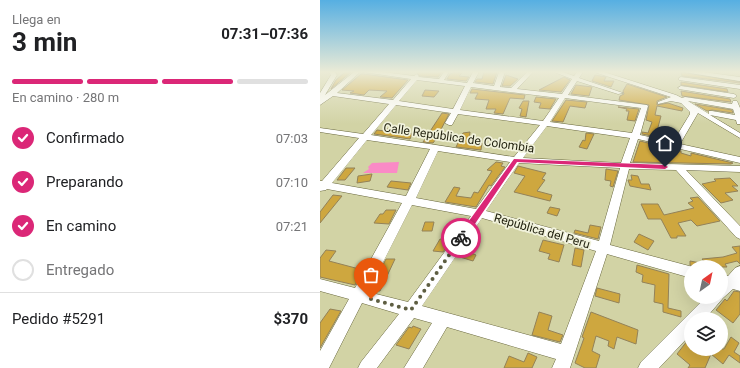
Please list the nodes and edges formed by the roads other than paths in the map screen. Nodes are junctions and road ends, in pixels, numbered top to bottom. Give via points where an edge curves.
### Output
1 (327, 89) edge
2 (336, 89) edge
3 (405, 89) edge
4 (466, 89) edge
5 (505, 89) edge
6 (569, 89) edge
7 (609, 89) edge
8 (622, 89) edge
9 (648, 89) edge
10 (674, 89) edge
11 (689, 89) edge
12 (732, 89) edge
13 (512, 90) joint
14 (620, 94) junction
15 (564, 96) junction
16 (734, 96) junction
17 (672, 98) junction
18 (323, 99) edge
19 (684, 101) junction
20 (616, 103) junction
21 (660, 103) dead end
22 (392, 104) junction
23 (736, 107) junction
24 (455, 112) junction
25 (712, 113) dead end
26 (739, 120) edge
27 (449, 123) dead end
28 (544, 124) junction
29 (320, 130) edge
30 (366, 136) junction
31 (635, 136) junction
32 (740, 136) edge
33 (676, 145) junction
34 (435, 147) junction
35 (516, 160) junction
36 (740, 160) edge
37 (625, 166) junction
38 (678, 168) junction
39 (740, 169) edge
40 (322, 186) edge
41 (410, 200) junction
42 (478, 213) junction
43 (740, 234) edge
44 (603, 248) junction
45 (684, 270) edge
46 (740, 272) edge
47 (320, 285) edge
48 (728, 285) edge
49 (357, 295) junction
50 (709, 304) edge
51 (411, 310) junction
52 (702, 312) edge
53 (442, 319) junction
54 (684, 331) edge
55 (565, 353) junction
56 (650, 367) edge
57 (320, 368) edge
58 (367, 368) edge
59 (413, 368) edge
60 (561, 368) edge

1 - 18 street
2 - 18 street
3 - 22 street
4 - 24 street
5 - 13 street
6 - 15 street
7 - 14 street
8 - 14 street
9 - 17 street
10 - 17 street
11 - 16 street
12 - 16 street
13 - 15 street
14 - 20 street
15 - 20 street
15 - 28 street
16 - 23 street
17 - 19 street
17 - 21 street
18 - 22 street
19 - 23 street
19 - 32 street
19 - 33 street via 694,114
20 - 31 street via 645,106
22 - 24 street
22 - 30 street
23 - 26 street
24 - 27 street
24 - 28 street
25 - 26 street
28 - 31 street
28 - 35 street
29 - 30 street, Calle República de Colombia
30 - 34 street, Calle República de Colombia
30 - 40 street
31 - 33 street
31 - 37 street
33 - 36 street
34 - 35 street, Calle República de Colombia
34 - 41 street
35 - 37 street, Calle República de Colombia
35 - 42 street
37 - 38 street, Calle República de Colombia
37 - 44 street
38 - 39 street, Calle República de Colombia
38 - 43 street
40 - 41 street, República del Peru
41 - 42 street, República del Peru
41 - 49 street
42 - 44 street, República del Peru
42 - 51 street
44 - 45 street, República del Peru
44 - 55 street
46 - 48 street
47 - 49 street
49 - 51 street
49 - 57 street
50 - 52 street
51 - 53 street
51 - 58 street
53 - 55 street
53 - 59 street
54 - 56 street
55 - 60 street

